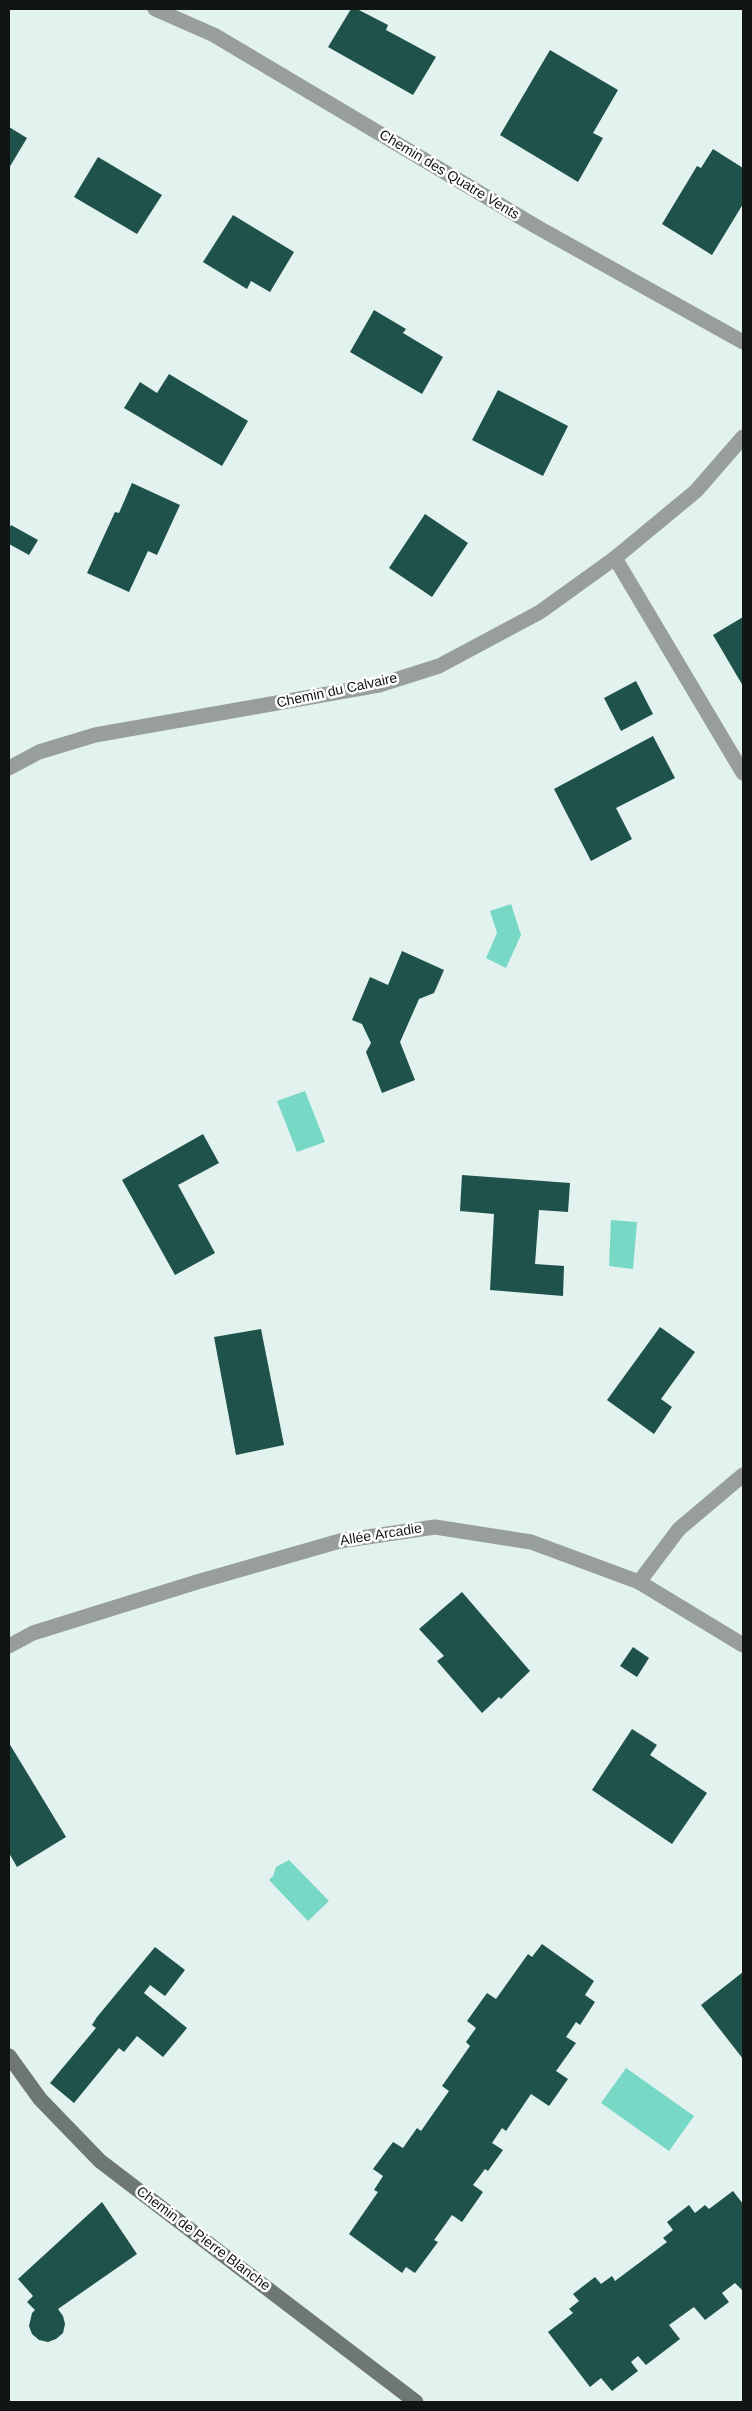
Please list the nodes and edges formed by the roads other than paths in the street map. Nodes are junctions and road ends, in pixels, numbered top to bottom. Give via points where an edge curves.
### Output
1 (155, 9) edge
2 (743, 342) edge
3 (743, 437) edge
4 (615, 558) junction
5 (9, 768) edge
6 (743, 773) edge
7 (743, 1476) edge
8 (639, 1582) junction
9 (743, 1645) edge
10 (9, 1646) edge
11 (9, 2056) edge
12 (416, 2402) edge

1 - 2 street, Chemin des Quatre Vents via 214,35 537,227
3 - 4 street, Chemin du Calvaire via 696,491
4 - 5 street, Chemin du Calvaire via 540,612 439,666 378,685 95,735 39,752
4 - 6 street
7 - 8 street via 679,1529
8 - 9 street, Allée Arcadie
8 - 10 street, Allée Arcadie via 531,1542 435,1527 340,1541 33,1633
11 - 12 street, Chemin de Pierre Blanche via 40,2099 100,2161

